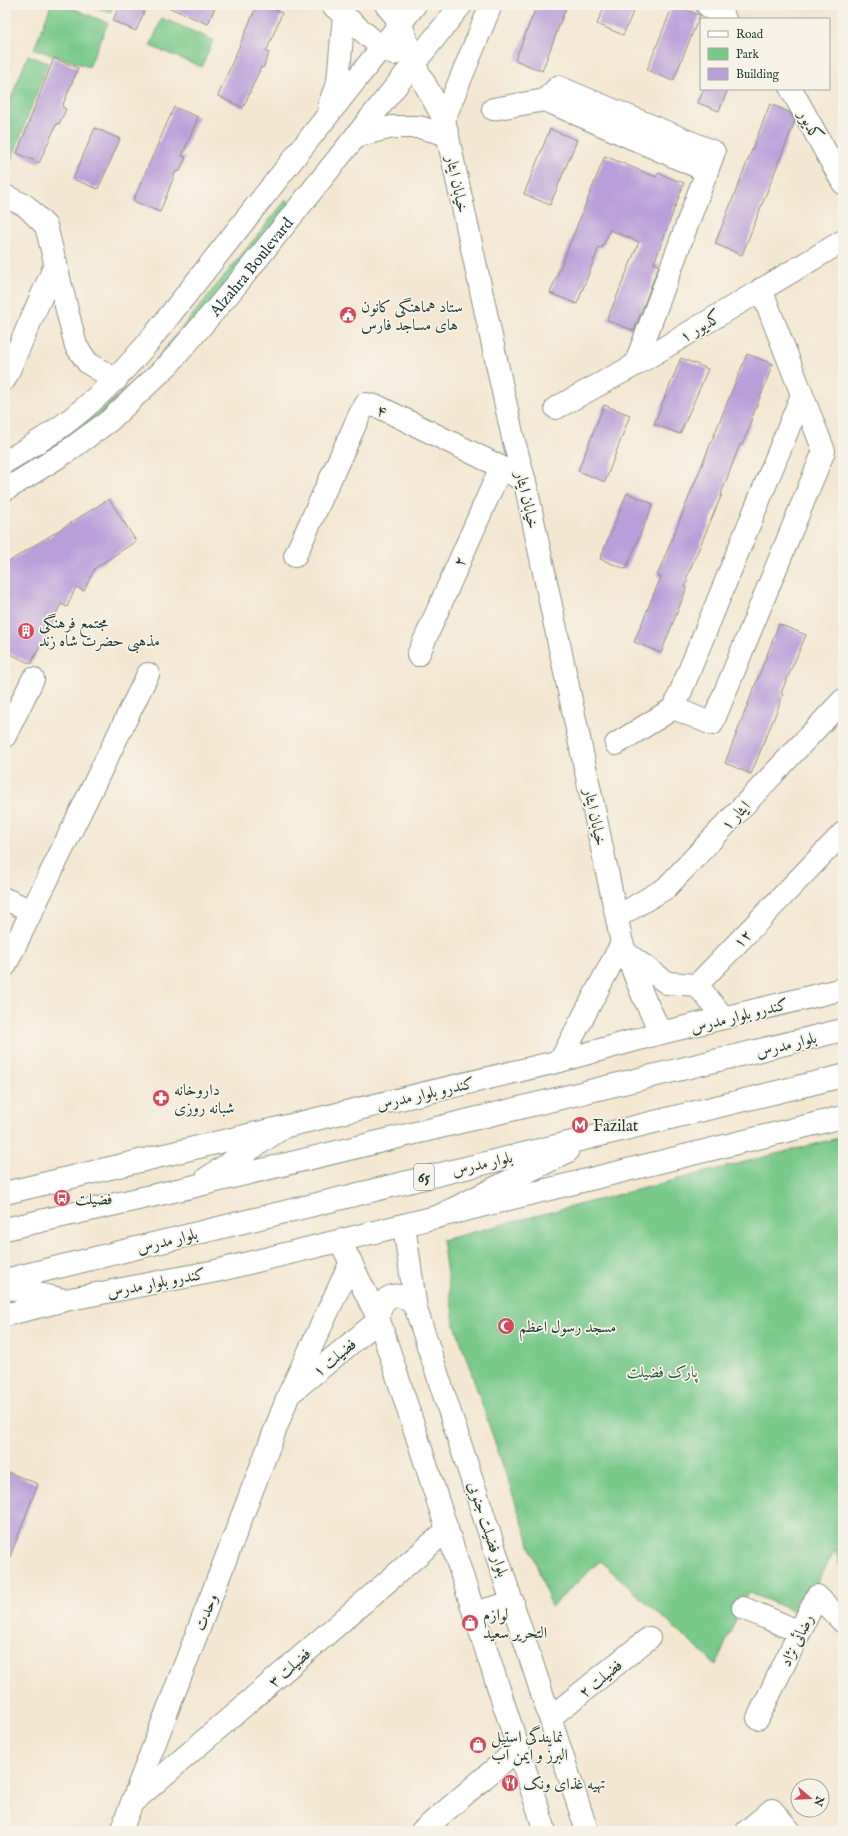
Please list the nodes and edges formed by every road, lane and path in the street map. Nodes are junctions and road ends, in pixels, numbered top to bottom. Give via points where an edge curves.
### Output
1 (386, 5) edge
2 (415, 5) edge
3 (462, 5) edge
4 (491, 5) edge
5 (707, 5) edge
6 (338, 10) edge
7 (724, 18) edge
8 (402, 23) junction
9 (382, 47) junction
10 (414, 64) junction
11 (792, 90) edge
12 (493, 109) dead end
13 (323, 121) junction
14 (446, 127) junction
15 (356, 136) junction
16 (843, 182) edge
17 (5, 196) edge
18 (843, 241) edge
19 (56, 264) junction
20 (761, 289) junction
21 (635, 365) junction
22 (5, 379) edge
23 (116, 380) junction
24 (802, 395) junction
25 (556, 408) dead end
26 (5, 462) edge
27 (500, 467) junction
28 (524, 482) junction
29 (5, 490) edge
30 (295, 556) dead end
31 (418, 655) dead end
32 (148, 674) dead end
33 (33, 679) dead end
34 (843, 700) edge
35 (674, 708) junction
36 (5, 736) edge
37 (616, 744) dead end
38 (843, 833) edge
39 (5, 898) edge
40 (32, 911) junction
41 (617, 917) junction
42 (624, 948) junction
43 (5, 966) edge
44 (696, 985) junction
45 (843, 989) edge
46 (724, 1018) junction
47 (843, 1030) edge
48 (662, 1033) junction
49 (560, 1061) junction
50 (843, 1076) edge
51 (802, 1086) junction
52 (843, 1090) edge
53 (843, 1117) edge
54 (284, 1127) junction
55 (602, 1134) junction
56 (195, 1186) junction
57 (5, 1193) edge
58 (437, 1217) junction
59 (404, 1225) junction
60 (5, 1229) edge
61 (340, 1241) junction
62 (351, 1262) junction
63 (5, 1280) edge
64 (5, 1287) edge
65 (66, 1300) junction
66 (416, 1309) junction
67 (5, 1315) edge
68 (379, 1320) junction
69 (289, 1394) junction
70 (447, 1530) junction
71 (513, 1602) junction
72 (743, 1608) dead end
73 (474, 1613) junction
74 (843, 1622) edge
75 (800, 1632) junction
76 (649, 1638) dead end
77 (551, 1717) junction
78 (758, 1718) dead end
79 (518, 1749) junction
80 (132, 1803) junction
81 (121, 1831) edge
82 (422, 1831) edge
83 (545, 1831) edge
84 (588, 1831) edge
85 (747, 1831) edge
86 (790, 1831) edge

1 - 8 main road
2 - 8 main road, Alzahra Boulevard
3 - 10 main road, Alzahra Boulevard
4 - 14 main road
5 - 7 main road
6 - 9 main road
6 - 13 main road via 338,81
8 - 9 main road, Alzahra Boulevard
8 - 10 main road, خیابان ایثار
9 - 10 main road
9 - 13 main road, Alzahra Boulevard
10 - 14 main road, خیابان ایثار
10 - 15 main road, Alzahra Boulevard
11 - 16 main road, کدیور
12 - 21 main road via 546,100 707,171
13 - 23 main road, Alzahra Boulevard
14 - 15 main road via 392,127
14 - 28 main road, خیابان ایثار
15 - 29 main road, Alzahra Boulevard via 169,364 109,421 65,453
17 - 19 main road via 26,206 46,226
18 - 20 main road, کدیور ۱
19 - 22 main road
19 - 23 main road via 76,346 88,363
20 - 21 main road, کدیور ۱
20 - 24 main road
21 - 25 main road, کدیور ۱
23 - 26 main road, Alzahra Boulevard via 51,434
24 - 35 main road
24 - 35 main road via 824,451 712,724
27 - 28 main road, ۴
27 - 30 main road, ۴ via 380,407 366,404
27 - 31 main road, ۲
28 - 41 main road, خیابان ایثار
32 - 40 main road
33 - 36 main road
34 - 41 main road, ایثار ۱ via 666,888
35 - 37 main road
38 - 44 main road, ۱۲
39 - 40 main road
40 - 43 main road
41 - 42 main road, خیابان ایثار
42 - 44 main road via 667,983
42 - 48 main road, خیابان ایثار via 643,996
42 - 49 main road
44 - 46 main road
45 - 46 main road, کندرو بلوار مدرس
46 - 48 main road, کندرو بلوار مدرس
47 - 56 main road, بلوار مدرس
48 - 49 main road, کندرو بلوار مدرس
49 - 54 main road, کندرو بلوار مدرس
50 - 51 main road, بلوار مدرس / 65
51 - 52 main road
51 - 55 main road, بلوار مدرس / 65
53 - 58 main road, کندرو بلوار مدرس
54 - 56 main road
54 - 57 main road, کندرو بلوار مدرس
55 - 58 main road
55 - 63 main road, بلوار مدرس / 65
56 - 60 main road, بلوار مدرس
58 - 59 main road, کندرو بلوار مدرس
59 - 61 main road, کندرو بلوار مدرس
59 - 66 main road, بلوار فضیلت جنوبی
61 - 62 main road
61 - 65 main road, کندرو بلوار مدرس via 216,1271
62 - 68 main road
62 - 69 main road, وحدت
64 - 65 main road
65 - 67 main road, کندرو بلوار مدرس
66 - 68 main road via 411,1300 402,1295 392,1296 383,1301 379,1310
66 - 71 main road, بلوار فضیلت جنوبی
68 - 69 main road, فضیلت ۱
68 - 70 main road
69 - 80 main road, وحدت
70 - 73 main road
70 - 80 main road, فضیلت ۳
71 - 73 main road
71 - 77 main road, بلوار فضیلت جنوبی
72 - 75 main road
73 - 79 main road
74 - 75 main road, رضائی نژاد via 817,1596
75 - 78 main road, رضائی نژاد
76 - 77 main road, فضیلت ۲
77 - 84 main road, بلوار فضیلت جنوبی
79 - 82 main road
79 - 83 main road
80 - 81 main road, وحدت
85 - 86 main road via 772,1810

